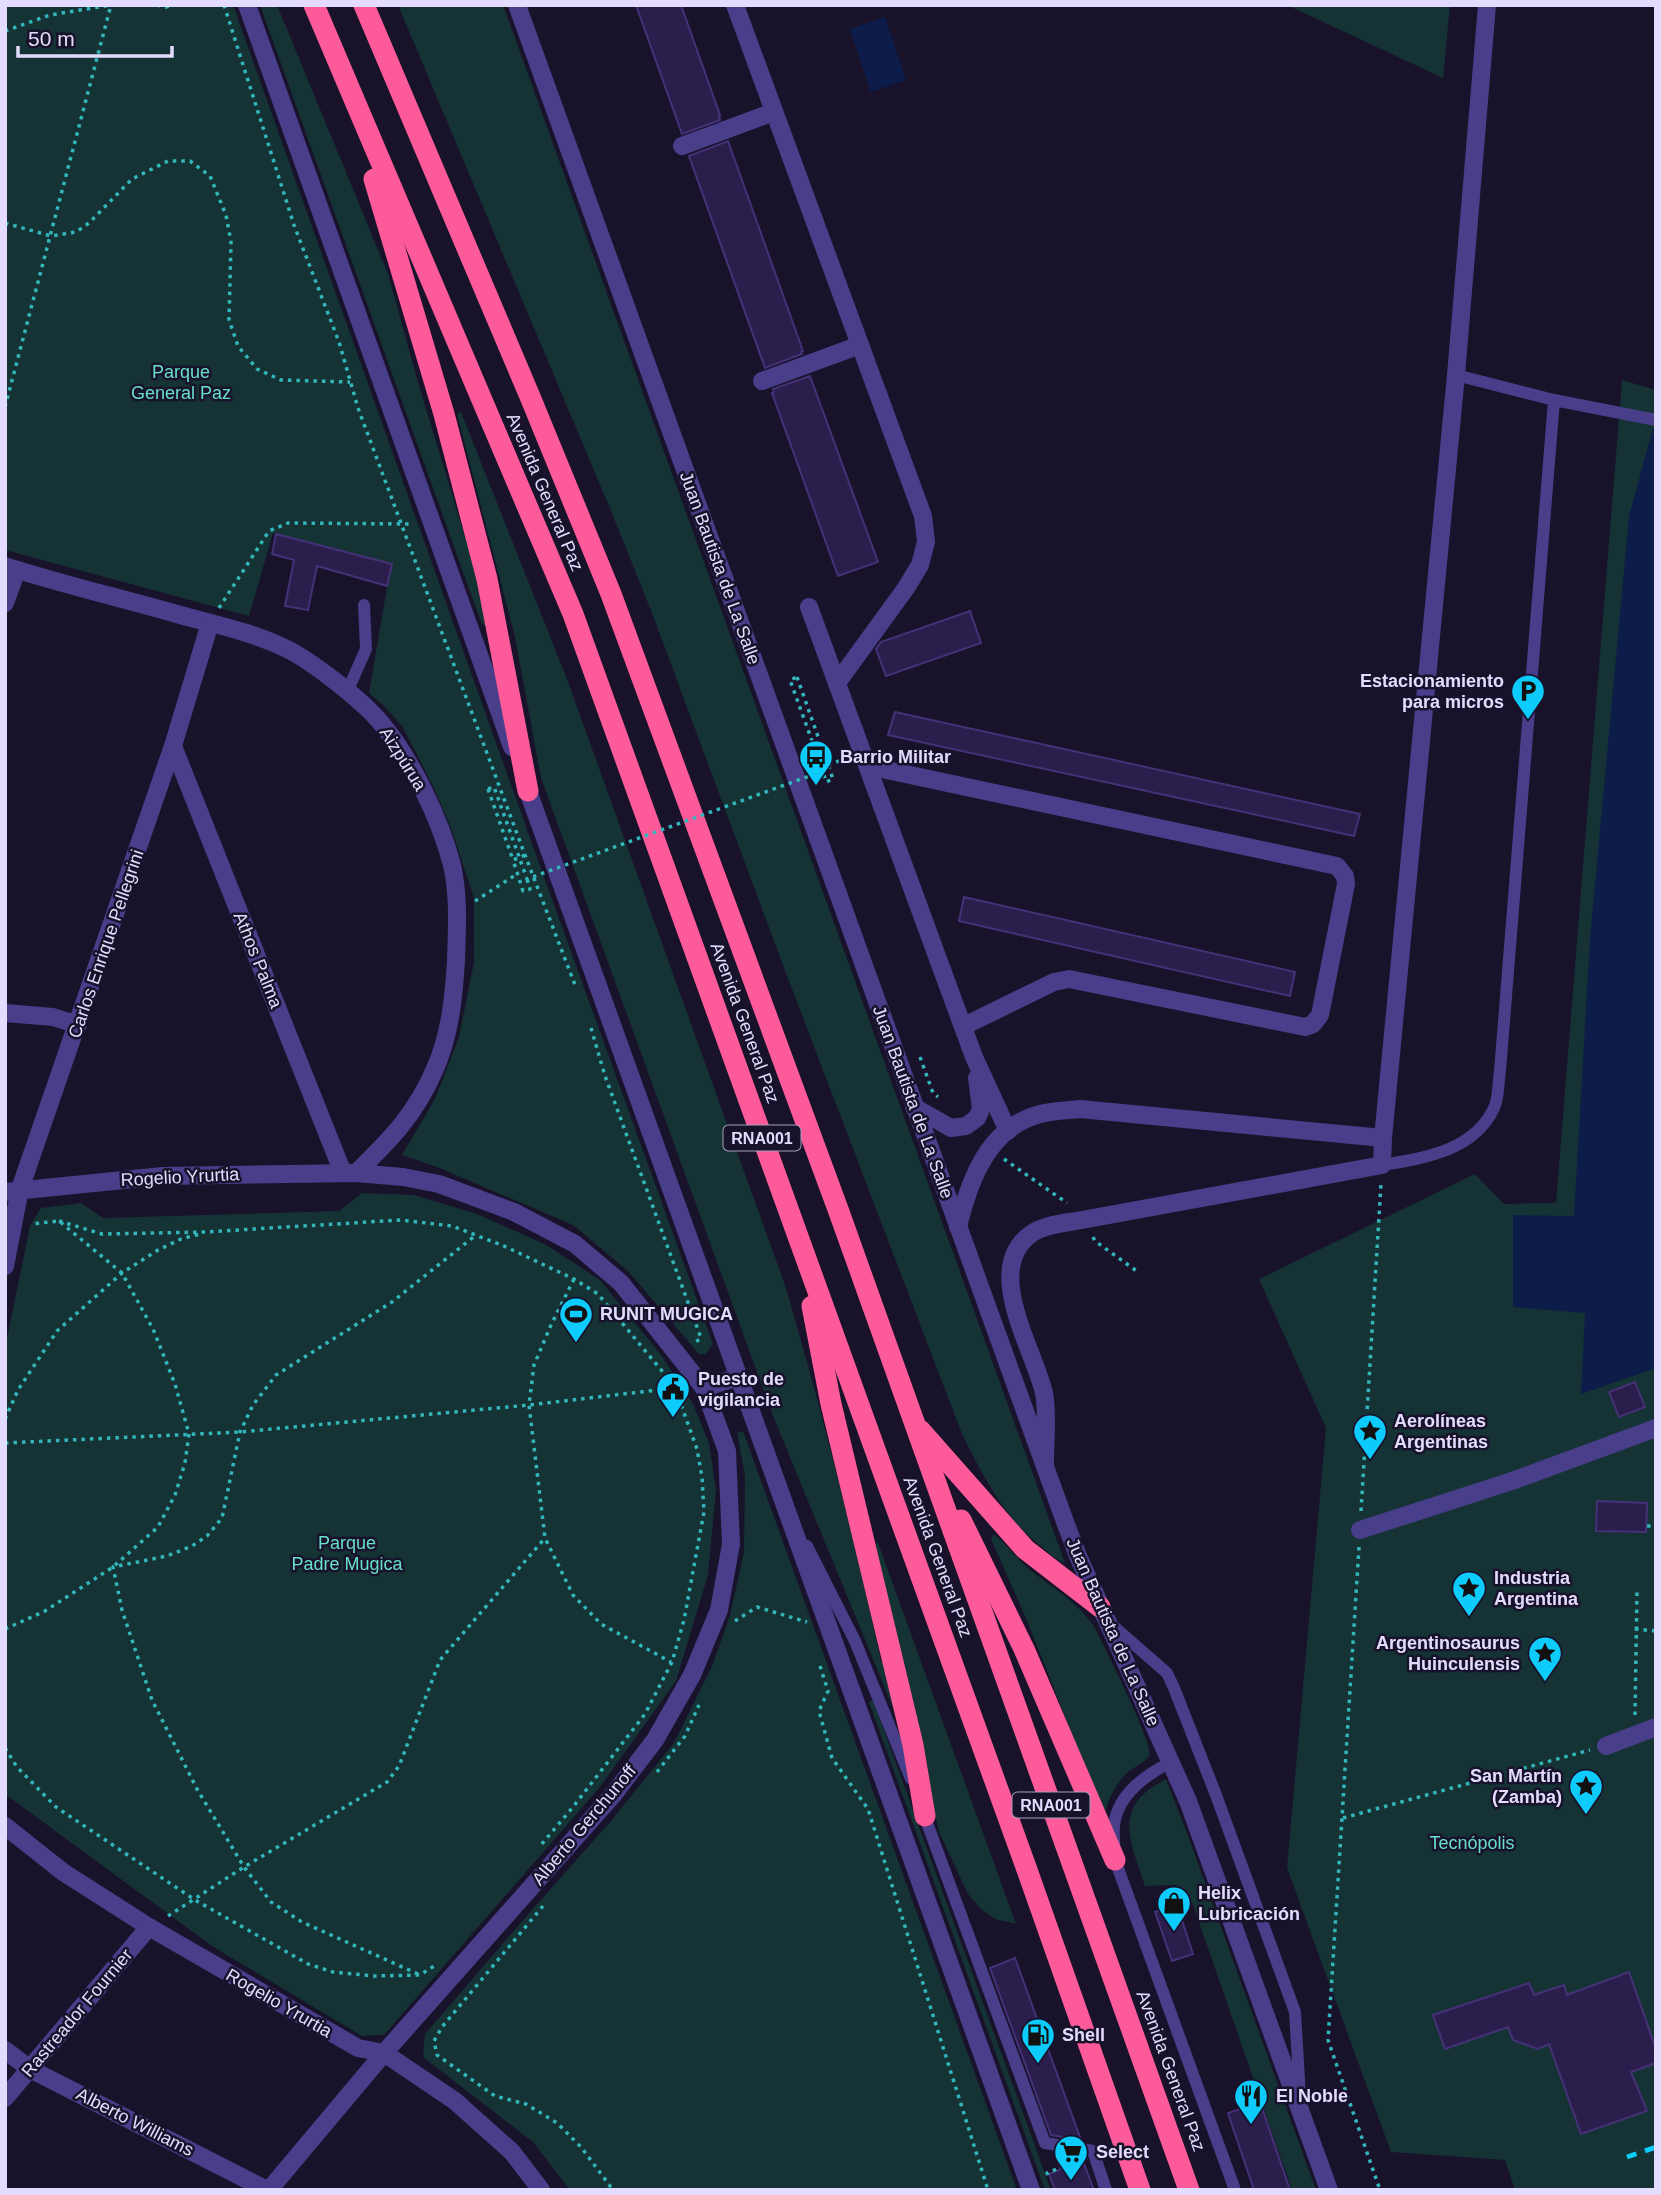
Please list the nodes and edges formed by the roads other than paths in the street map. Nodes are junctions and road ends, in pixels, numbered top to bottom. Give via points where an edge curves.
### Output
1 (247, 5) edge
2 (314, 5) edge
3 (363, 5) edge
4 (517, 5) edge
5 (735, 5) edge
6 (1487, 5) edge
7 (352, 99) junction
8 (774, 112) junction
9 (682, 146) dead end
10 (860, 345) junction
11 (1455, 375) junction
12 (762, 381) dead end
13 (1554, 400) junction
14 (1656, 420) edge
15 (11, 568) edge
16 (5, 603) edge
17 (364, 605) dead end
18 (809, 607) dead end
19 (211, 623) junction
20 (836, 683) junction
21 (347, 692) junction
22 (173, 746) junction
23 (868, 765) junction
24 (528, 792) junction
25 (5, 1013) edge
26 (78, 1026) junction
27 (964, 1027) junction
28 (974, 1057) junction
29 (914, 1107) junction
30 (1008, 1131) junction
31 (1383, 1138) junction
32 (1382, 1165) junction
33 (349, 1173) junction
34 (13, 1191) edge
35 (958, 1227) junction
36 (797, 1235) junction
37 (5, 1266) edge
38 (738, 1377) junction
39 (705, 1388) junction
40 (912, 1421) junction
41 (1656, 1429) edge
42 (1045, 1469) junction
43 (781, 1496) junction
44 (1360, 1530) road end
45 (1103, 1613) junction
46 (1656, 1727) edge
47 (1606, 1746) road end
48 (1171, 1762) junction
49 (925, 1816) junction
50 (5, 1826) edge
51 (1115, 1860) junction
52 (149, 1927) junction
53 (5, 2050) edge
54 (384, 2053) junction
55 (30, 2069) junction
56 (5, 2098) edge
57 (1301, 2111) junction
58 (268, 2190) edge
59 (541, 2190) edge
60 (1031, 2190) edge
61 (1106, 2190) edge
62 (1140, 2190) edge
63 (1189, 2190) edge
64 (1235, 2190) edge
65 (1329, 2190) edge

1 - 24 street
2 - 7 highway, Avenida General Paz / RNA001
3 - 40 highway, Avenida General Paz / RNA001 via 611,594
4 - 29 street, Juan Bautista de La Salle
5 - 8 street
6 - 11 street
7 - 24 highway via 487,579
7 - 36 highway, Avenida General Paz / RNA001 via 573,614
8 - 9 street
8 - 10 street
10 - 12 street
10 - 20 street via 923,516 926,542 920,565 906,588
11 - 13 lane
11 - 31 street
13 - 14 lane
13 - 32 lane via 1495,1106 1482,1127 1464,1142 1422,1158
15 - 16 street
15 - 19 street, Aizpúrua
17 - 21 lane via 366,649
18 - 20 street
19 - 21 street, Aizpúrua via 286,648
19 - 22 street, Carlos Enrique Pellegrini
20 - 23 street
21 - 33 street, Aizpúrua via 381,722 427,798 452,867 458,911 454,987 436,1067 396,1134
22 - 26 street, Carlos Enrique Pellegrini
22 - 33 street, Athos Palma
23 - 27 street
23 - 27 street via 1337,866 1345,876 1320,1015 1313,1024 1305,1027 1069,979 1054,982
24 - 38 street
25 - 26 street via 53,1017
26 - 34 street, Carlos Enrique Pellegrini
27 - 28 street
28 - 29 street via 981,1109 977,1118 966,1126 951,1128
28 - 30 street
29 - 35 street, Juan Bautista de La Salle
30 - 31 street via 1026,1119 1080,1109
30 - 35 street via 971,1180
31 - 32 street
32 - 42 street via 1041,1228 1030,1235 1012,1258 1010,1271 1012,1295 1044,1394
33 - 34 street, Rogelio Yrurtia via 163,1176
33 - 39 street, Alberto Gerchunoff via 439,1184 514,1212 575,1244 621,1283
34 - 37 street, Carlos Enrique Pellegrini via 14,1225
35 - 42 street, Juan Bautista de La Salle
36 - 49 highway via 834,1417 913,1745
36 - 62 highway, Avenida General Paz / RNA001
38 - 39 street
38 - 43 street
39 - 54 street, Alberto Gerchunoff via 727,1451 731,1544 719,1610 692,1675 655,1740 613,1795
40 - 45 highway via 1025,1549
40 - 51 highway via 1024,1649
40 - 63 highway, Avenida General Paz / RNA001
41 - 44 street
42 - 45 street, Juan Bautista de La Salle
43 - 49 lane via 855,1641
43 - 60 street
45 - 48 street, Juan Bautista de La Salle
45 - 57 lane via 1167,1673 1174,1688 1295,2012
46 - 47 street
48 - 51 lane via 1129,1791 1114,1827
48 - 57 street, Juan Bautista de La Salle
49 - 61 lane via 1045,2143 1093,2151
50 - 52 street, Rogelio Yrurtia via 63,1872
51 - 64 lane
52 - 54 street, Rogelio Yrurtia via 358,2048
52 - 55 street, Rastreador Fournier
53 - 55 street, Alberto Williams
54 - 58 street, Alberto Gerchunoff
54 - 59 street, Rogelio Yrurtia via 455,2101 513,2152
55 - 56 street, Rastreador Fournier
55 - 58 street, Alberto Williams
57 - 65 street, Juan Bautista de La Salle

